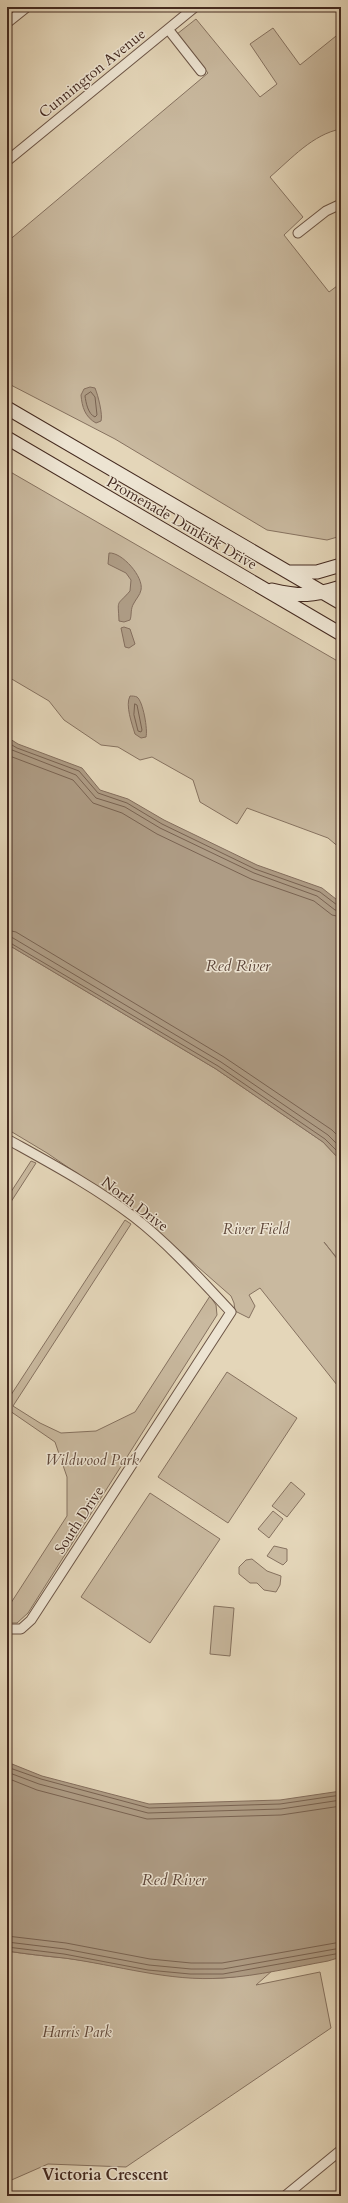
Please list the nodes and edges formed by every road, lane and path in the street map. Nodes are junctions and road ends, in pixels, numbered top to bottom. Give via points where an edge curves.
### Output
1 (27, 7) edge
2 (195, 7) edge
3 (7, 24) edge
4 (168, 29) junction
5 (201, 71) dead end
6 (7, 161) edge
7 (341, 204) edge
8 (298, 233) dead end
9 (7, 408) edge
10 (7, 438) edge
11 (341, 565) edge
12 (287, 572) junction
13 (341, 587) edge
14 (261, 588) junction
15 (324, 592) junction
16 (341, 603) edge
17 (341, 634) edge
18 (7, 1139) edge
19 (231, 1312) joint
20 (7, 1629) edge
21 (341, 2150) edge
22 (285, 2196) edge

1 - 3 street
2 - 4 street, Cunnington Avenue
4 - 5 street
4 - 6 street, Cunnington Avenue
7 - 8 street via 326,211
9 - 12 main road, Promenade Dunkirk Drive
10 - 14 main road, Promenade Dunkirk Drive
11 - 12 main road via 317,572
12 - 15 main road, Promenade Dunkirk Drive
13 - 15 main road
14 - 15 main road via 298,596
14 - 17 main road, Promenade Dunkirk Drive
15 - 16 main road, Promenade Dunkirk Drive
18 - 19 street, North Drive via 133,1216 176,1252
19 - 20 street, South Drive via 31,1620 21,1629
21 - 22 street

